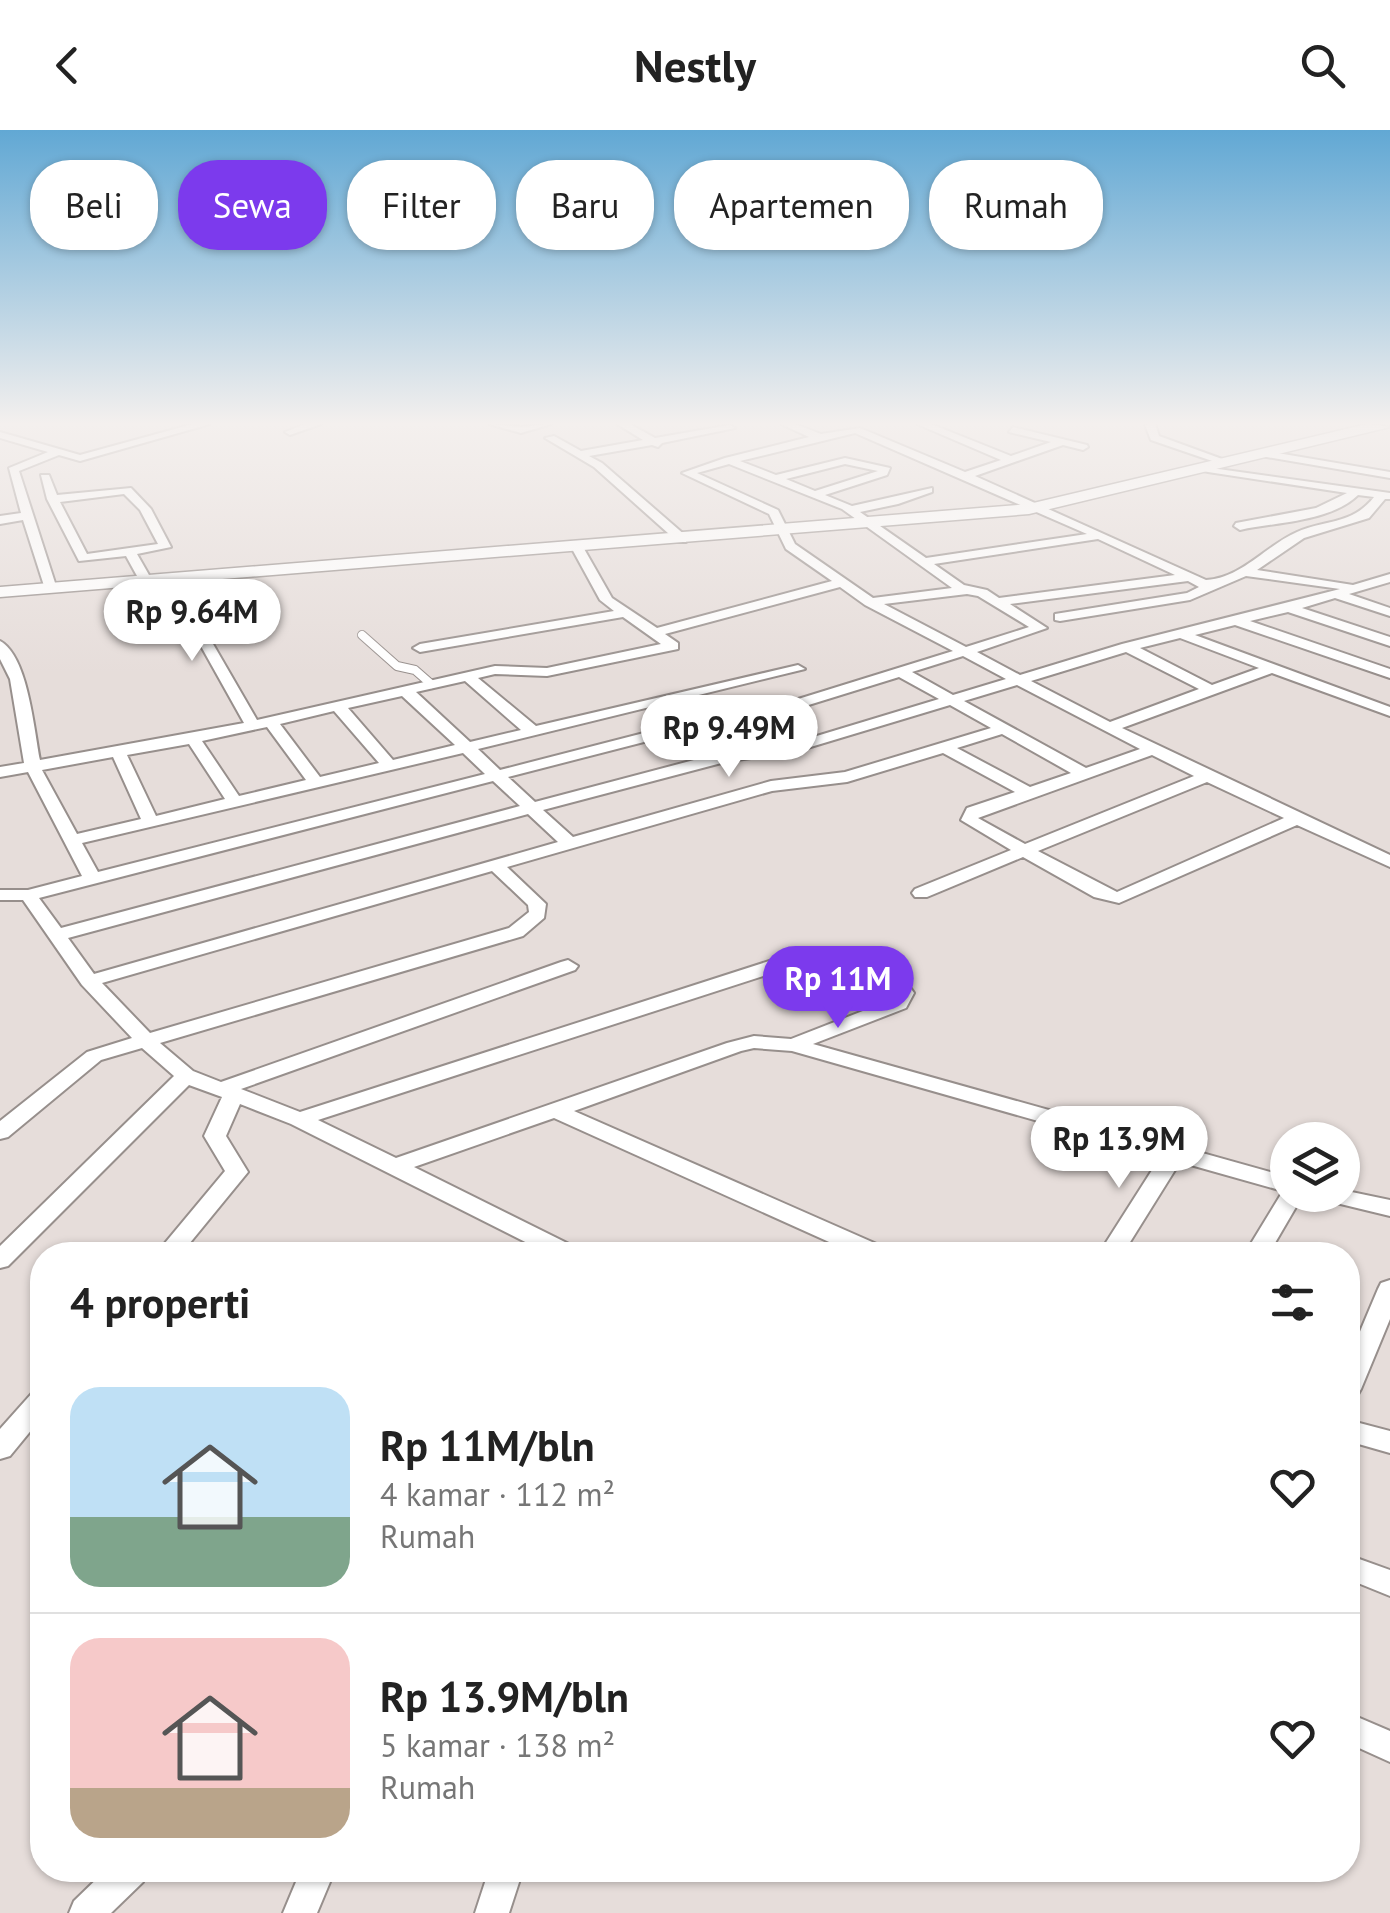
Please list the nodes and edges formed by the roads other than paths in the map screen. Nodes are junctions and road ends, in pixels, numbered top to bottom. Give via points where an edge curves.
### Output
1 (24, 507) edge
2 (58, 507) edge
3 (142, 507) edge
4 (644, 507) edge
5 (763, 507) edge
6 (845, 507) edge
7 (866, 507) edge
8 (1030, 507) edge
9 (1032, 507) edge
10 (1328, 507) edge
11 (1374, 507) edge
12 (851, 510) junction
13 (26, 516) junction
14 (0, 520) edge
15 (871, 524) junction
16 (1240, 526) dead end
17 (782, 530) junction
18 (1102, 536) junction
19 (682, 539) junction
20 (577, 548) junction
21 (131, 554) junction
22 (922, 562) junction
23 (1245, 572) junction
24 (1184, 578) junction
25 (170, 580) junction
26 (1387, 581) edge
27 (147, 582) junction
28 (840, 582) junction
29 (1214, 584) junction
30 (1358, 587) junction
31 (51, 589) junction
32 (966, 590) junction
33 (0, 592) edge
34 (1334, 594) junction
35 (870, 602) junction
36 (998, 602) junction
37 (1289, 608) junction
38 (1390, 612) edge
39 (625, 613) junction
40 (1060, 617) dead end
41 (1237, 621) junction
42 (655, 633) junction
43 (1182, 634) junction
44 (362, 635) dead end
45 (1390, 642) edge
46 (0, 645) edge
47 (1128, 647) junction
48 (420, 648) dead end
49 (965, 654) junction
50 (798, 668) dead end
51 (1269, 669) junction
52 (903, 673) junction
53 (1390, 674) edge
54 (466, 676) junction
55 (1014, 680) junction
56 (431, 684) junction
57 (19, 690) junction
58 (405, 690) junction
59 (1211, 690) junction
60 (0, 692) edge
61 (949, 700) junction
62 (338, 706) junction
63 (1390, 712) edge
64 (271, 722) junction
65 (253, 725) junction
66 (1108, 727) junction
67 (1003, 729) junction
68 (532, 731) junction
69 (193, 739) junction
70 (466, 747) junction
71 (946, 748) junction
72 (1153, 750) junction
73 (120, 754) junction
74 (388, 765) junction
75 (33, 767) junction
76 (0, 772) edge
77 (1085, 774) junction
78 (496, 775) junction
79 (1206, 776) junction
80 (315, 781) junction
81 (1030, 793) junction
82 (234, 801) junction
83 (532, 809) junction
84 (1294, 820) junction
85 (150, 822) junction
86 (70, 841) junction
87 (571, 845) junction
88 (1023, 851) junction
89 (1390, 862) edge
90 (496, 866) junction
91 (92, 878) junction
92 (921, 893) dead end
93 (0, 895) edge
94 (28, 895) junction
95 (56, 935) junction
96 (568, 966) dead end
97 (90, 981) junction
98 (148, 1043) junction
99 (793, 1045) junction
100 (186, 1076) junction
101 (229, 1091) junction
102 (552, 1109) junction
103 (299, 1119) junction
104 (0, 1132) edge
105 (1173, 1155) junction
106 (396, 1166) junction
107 (1270, 1180) edge
108 (1360, 1201) edge
109 (1390, 1208) edge
110 (1282, 1212) edge
111 (178, 1242) edge
112 (545, 1242) edge
113 (851, 1242) edge
114 (1118, 1242) edge
115 (1264, 1242) edge
116 (0, 1260) edge
117 (1390, 1289) edge
118 (1360, 1360) edge
119 (30, 1413) edge
120 (1360, 1435) edge
121 (1390, 1442) edge
122 (0, 1448) edge
123 (1360, 1572) edge
124 (1390, 1583) edge
125 (1360, 1733) edge
126 (1390, 1746) edge
127 (118, 1882) edge
128 (313, 1882) edge
129 (502, 1882) edge
130 (86, 1913) edge
131 (300, 1913) edge
132 (492, 1913) edge

1 - 13 street
2 - 21 street via 83,558
3 - 21 street via 166,546
4 - 19 street
5 - 17 street via 774,512
6 - 12 street
7 - 12 street
8 - 15 street
9 - 18 street
10 - 16 street
11 - 23 street via 1300,535
12 - 15 street
13 - 14 street
13 - 31 street
15 - 17 street
15 - 22 street
17 - 19 street
17 - 28 street via 790,546
18 - 22 street
18 - 24 street
19 - 20 street
20 - 25 street
20 - 39 street via 607,600
21 - 27 street
22 - 32 street
23 - 29 street
23 - 30 street
24 - 29 street
24 - 36 street
25 - 27 street
25 - 65 street
26 - 30 street
27 - 31 street
28 - 35 street
28 - 42 street
29 - 40 street via 1190,596
30 - 34 street
31 - 33 street
32 - 35 street
32 - 36 street
34 - 37 street
34 - 38 street
35 - 49 street
36 - 49 street via 1040,628
37 - 41 street
37 - 45 street
39 - 42 street
39 - 48 street
41 - 43 street
41 - 53 street
42 - 54 street via 673,646 548,672 503,669
43 - 47 street
43 - 51 street
44 - 56 lane
46 - 57 street
47 - 55 street
47 - 59 street
49 - 52 street
49 - 55 street
50 - 68 street
51 - 59 street
51 - 63 street
52 - 61 street
52 - 78 street via 768,713 710,721
54 - 56 street
54 - 68 street
55 - 61 street
55 - 66 street
56 - 58 street
57 - 60 street
57 - 75 street
58 - 62 street
58 - 70 street
59 - 66 street
61 - 67 street
61 - 83 street via 789,749 728,756
62 - 64 street
62 - 74 street
64 - 65 street
64 - 80 street
65 - 69 street
66 - 72 street
67 - 71 street
67 - 77 street
68 - 70 street
69 - 73 street
69 - 82 street
70 - 74 street
70 - 78 street
71 - 81 street
71 - 87 street via 847,777 771,786
72 - 77 street
72 - 79 street
73 - 75 street
73 - 85 street
74 - 80 street
75 - 76 street
75 - 86 street
77 - 81 street
78 - 83 street
78 - 91 street
79 - 84 street
79 - 88 street
80 - 82 street
81 - 88 street via 969,816
82 - 85 street
83 - 87 street
83 - 95 street
84 - 88 street via 1119,898
84 - 89 street
85 - 86 street
86 - 91 street
87 - 90 street
88 - 92 street
90 - 97 street
90 - 98 street via 537,904 538,914 516,932
91 - 94 street
93 - 94 street
94 - 95 street
95 - 97 street
96 - 101 street
97 - 98 street
98 - 100 street
98 - 104 street via 94,1056
99 - 102 street via 734,1047
99 - 103 street via 900,1004 904,994 900,987 811,958 795,959
99 - 105 street
100 - 101 street
100 - 116 street
101 - 103 street
101 - 111 street via 215,1136 237,1172
102 - 106 street
102 - 113 street
103 - 106 street
105 - 107 street
105 - 114 street
106 - 112 street
108 - 109 street
110 - 115 street
117 - 118 street
119 - 122 street
120 - 121 street
123 - 124 street
125 - 126 street
127 - 130 street
128 - 131 street
129 - 132 street

